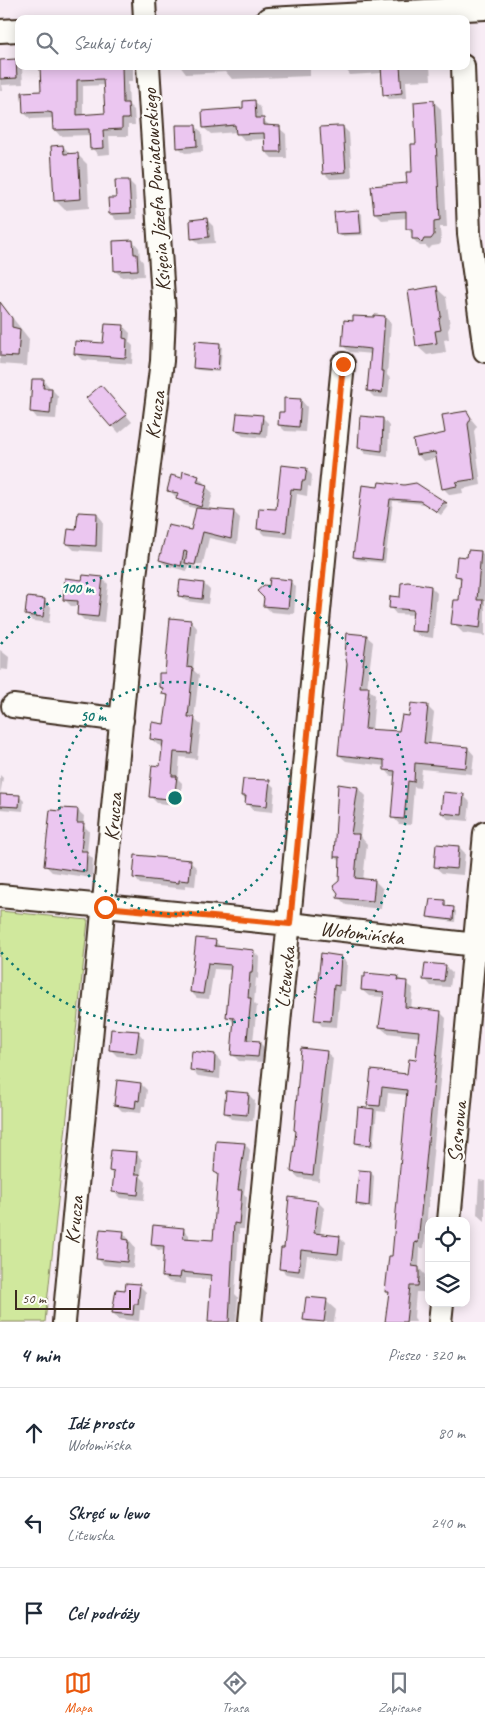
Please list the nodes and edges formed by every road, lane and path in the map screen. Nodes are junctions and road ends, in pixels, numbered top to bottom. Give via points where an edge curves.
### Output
1 (144, 0) edge
2 (485, 8) edge
3 (461, 9) edge
4 (145, 15) edge
5 (345, 15) edge
6 (15, 30) edge
7 (0, 31) edge
8 (148, 70) edge
9 (463, 70) edge
10 (164, 313) joint
11 (485, 351) edge
12 (343, 364) dead end
13 (13, 706) dead end
14 (122, 720) junction
15 (485, 833) edge
16 (0, 896) edge
17 (105, 907) junction
18 (290, 924) junction
19 (480, 946) edge
20 (449, 1217) edge
21 (442, 1307) edge
22 (64, 1322) edge
23 (250, 1322) edge
24 (440, 1322) edge

1 - 4 street
2 - 3 street
3 - 5 street
6 - 7 street
8 - 10 street, Księcia Józefa Poniatowskiego
9 - 11 street via 469,234
10 - 14 street, Krucza via 162,361 136,567
12 - 18 street, Litewska
13 - 14 street
14 - 17 street, Krucza
15 - 19 street, Sosnowa
16 - 17 street, Wołomińska
17 - 18 street, Wołomińska
17 - 22 street, Krucza
18 - 19 street, Wołomińska
18 - 23 street, Litewska
19 - 20 street, Sosnowa
21 - 24 street

